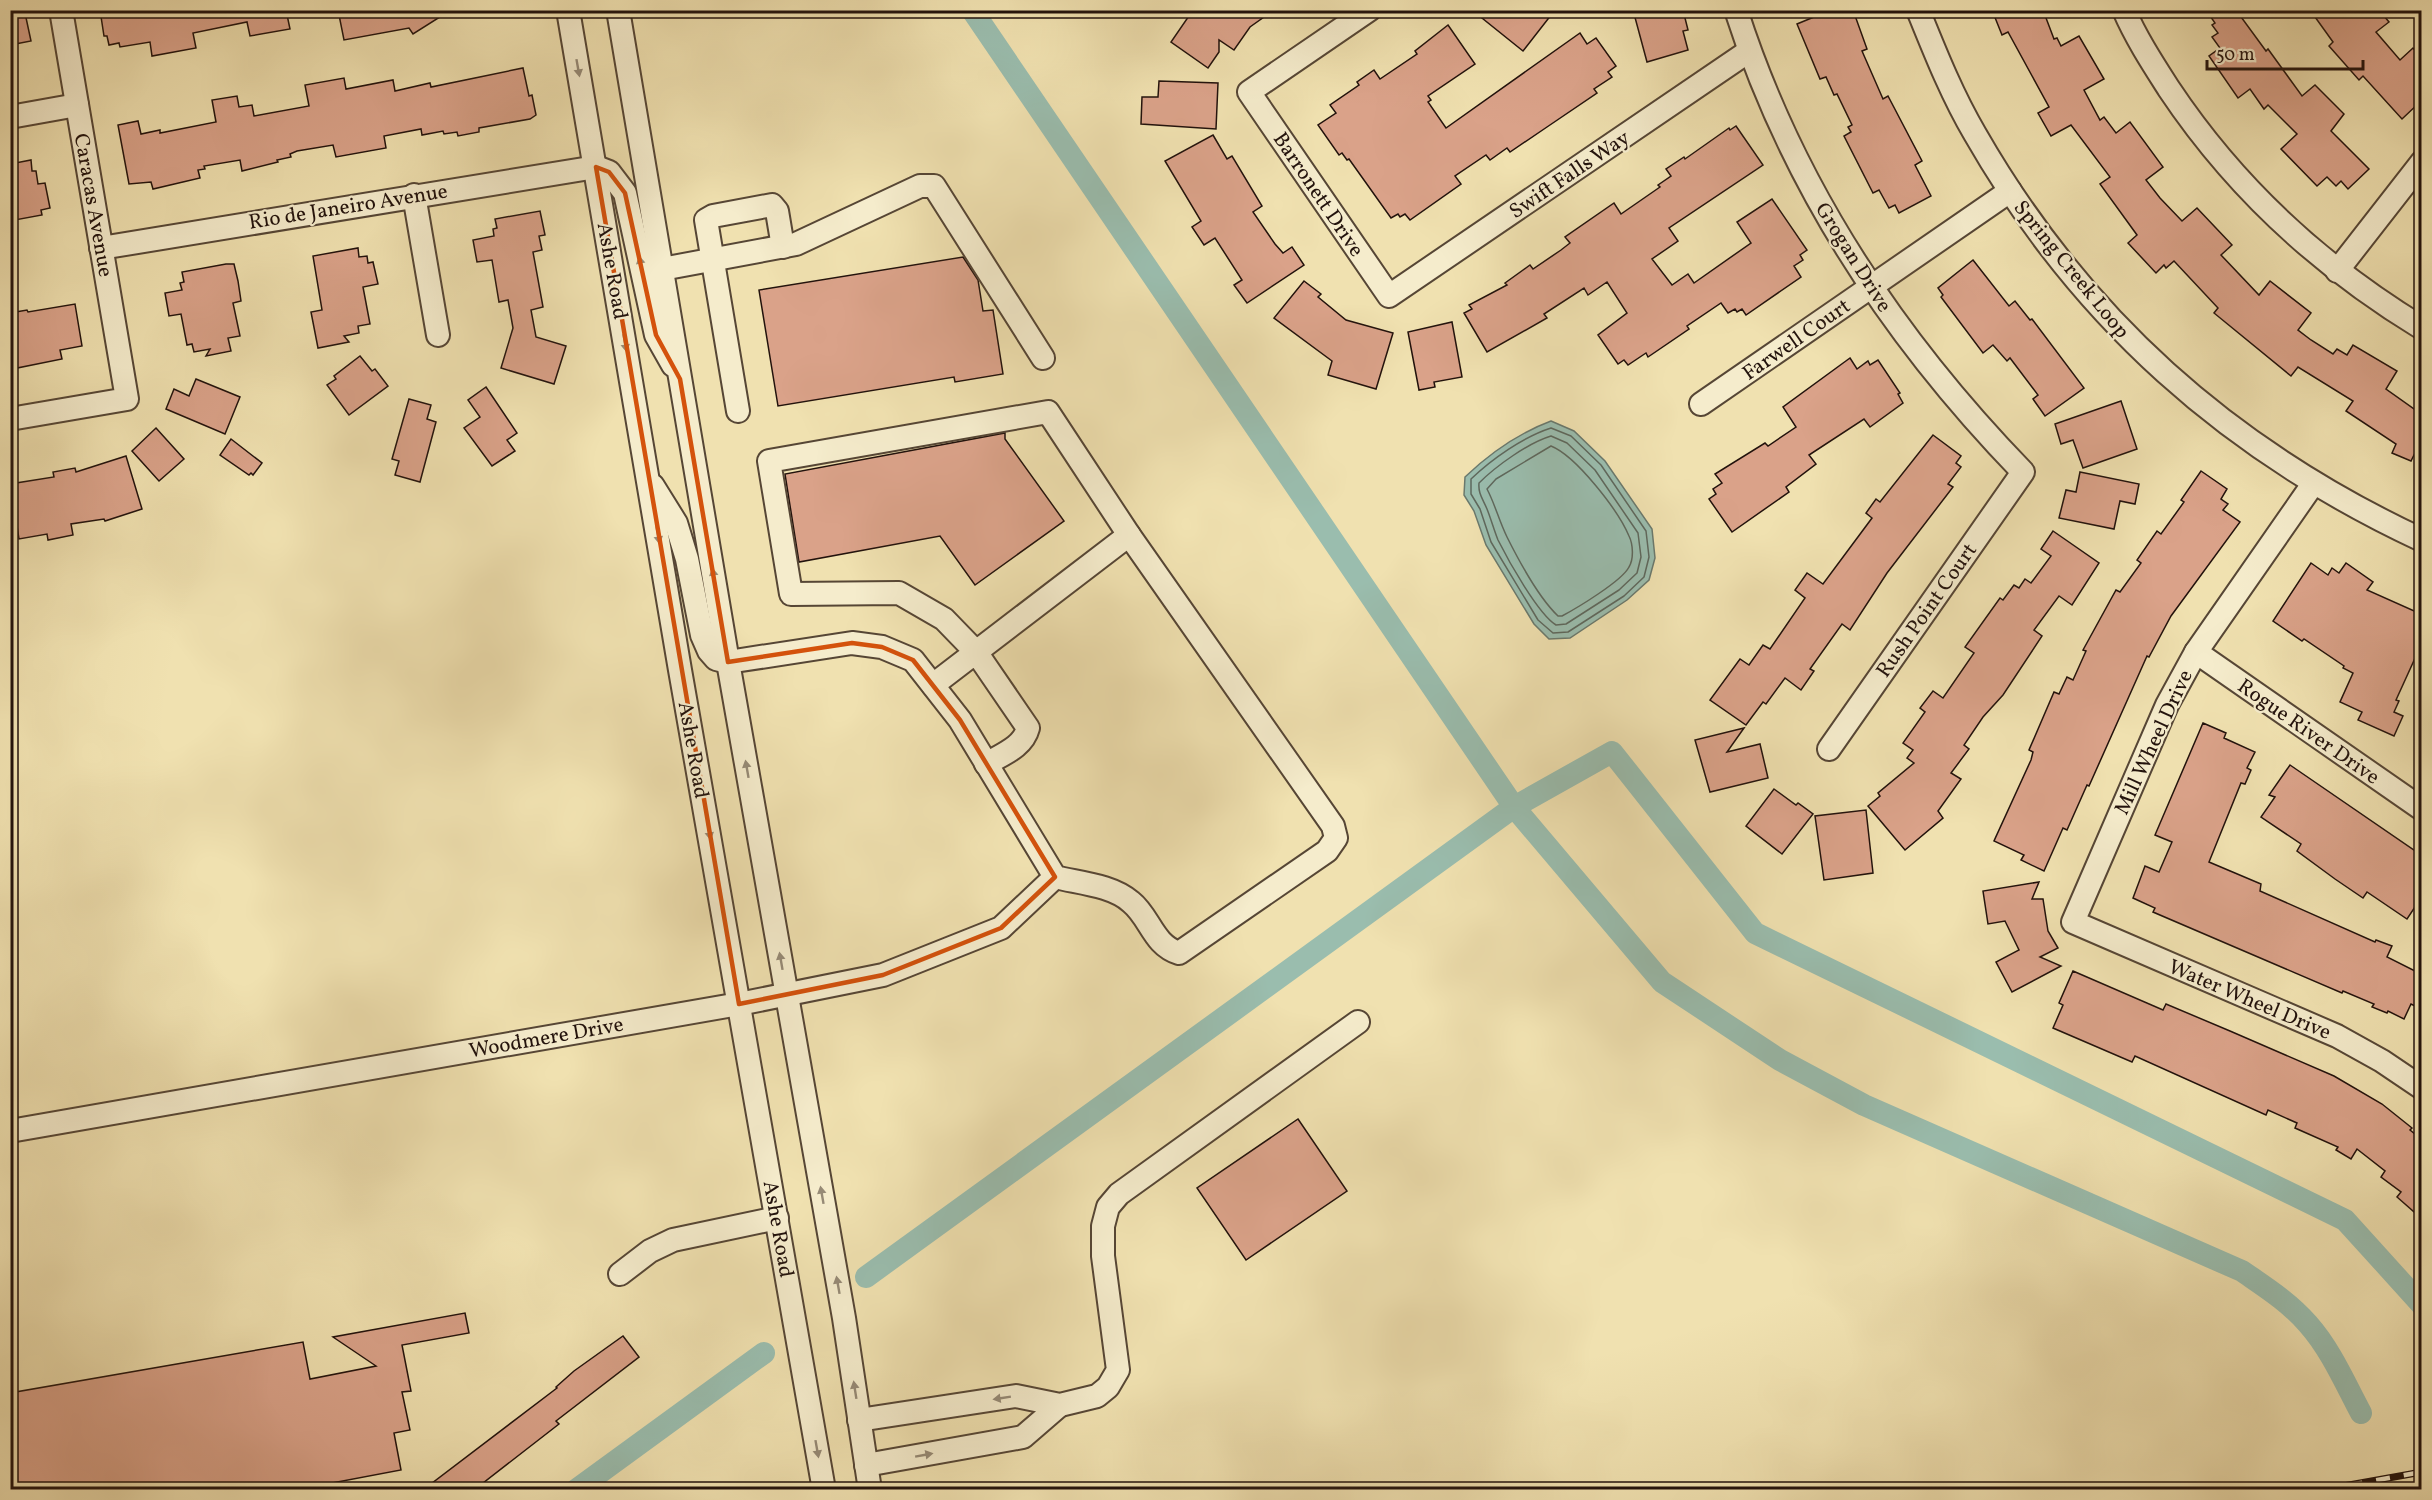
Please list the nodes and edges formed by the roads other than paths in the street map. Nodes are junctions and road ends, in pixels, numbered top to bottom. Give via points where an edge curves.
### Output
1 (61, 10) edge
2 (568, 10) edge
3 (618, 10) edge
4 (1369, 10) edge
5 (1736, 10) edge
6 (1918, 10) edge
7 (2124, 10) edge
8 (1749, 51) junction
9 (77, 105) junction
10 (10, 117) edge
11 (2421, 162) edge
12 (596, 167) junction
13 (2010, 191) junction
14 (414, 195) junction
15 (783, 247) junction
16 (102, 248) junction
17 (712, 260) junction
18 (662, 269) junction
19 (2337, 271) junction
20 (1870, 287) junction
21 (1389, 296) joint
22 (2421, 328) edge
23 (438, 335) dead end
24 (1042, 358) dead end
25 (680, 379) junction
26 (1701, 404) dead end
27 (738, 411) dead end
28 (10, 419) edge
29 (2023, 472) joint
30 (648, 477) junction
31 (2313, 484) junction
32 (1129, 535) junction
33 (2421, 540) edge
34 (976, 652) junction
35 (2196, 652) junction
36 (728, 662) junction
37 (933, 685) junction
38 (1829, 749) dead end
39 (986, 764) junction
40 (2419, 802) edge
41 (1055, 877) junction
42 (2073, 922) joint
43 (787, 995) junction
44 (739, 1004) junction
45 (1358, 1022) dead end
46 (2418, 1077) edge
47 (10, 1131) edge
48 (777, 1218) junction
49 (620, 1274) dead end
50 (1060, 1405) junction
51 (859, 1420) junction
52 (866, 1465) junction
53 (824, 1490) edge
54 (870, 1490) edge

1 - 9 street, Caracas Avenue
2 -> 12 street, Ashe Road
3 - 18 street
4 - 21 street, Barronett Drive via 1249,92
5 - 8 street, Grogan Drive
6 - 13 street, Spring Creek Loop via 1949,84
7 - 19 street via 2183,110 2231,171 2277,219
8 - 20 street, Grogan Drive via 1811,186
8 - 21 street, Swift Falls Way
9 - 10 street
9 - 16 street, Caracas Avenue
11 - 19 street
12 - 14 street, Rio de Janeiro Avenue
25 -> 12 street via 656,335 625,194 609,172
12 -> 30 street, Ashe Road
13 - 20 street, Farwell Court
13 - 31 street, Spring Creek Loop via 2047,244 2134,344 2182,389 2244,438
14 - 16 street, Rio de Janeiro Avenue
14 - 23 street
15 - 17 street
15 - 17 street via 777,211 772,205 706,220
15 - 24 street via 920,186 934,186
16 - 28 street, Caracas Avenue via 127,399
17 - 18 street
17 - 27 street
18 - 25 street
19 - 22 street
20 - 26 street, Farwell Court
20 - 29 street, Grogan Drive via 1940,381
36 -> 25 street
29 - 38 street, Rush Point Court
30 - 36 street via 676,523 702,635 716,659
30 -> 44 street, Ashe Road
31 - 33 street, Spring Creek Loop
31 - 35 street, Mill Wheel Drive
32 - 34 street
32 - 34 street via 1048,412 769,461 791,594 899,593 944,619
32 - 41 street via 1333,826 1336,838 1327,851 1179,953 1162,944 1133,902 1116,892
34 - 37 street
34 - 39 street via 1028,728 1025,738 1015,747
35 - 40 street, Rogue River Drive
35 - 42 street, Mill Wheel Drive via 2167,705
36 - 37 street via 852,643 882,647 914,660
43 -> 36 street
37 - 39 street
39 - 41 street
41 - 43 street, Woodmere Drive via 1001,928 883,975
42 - 46 street, Water Wheel Drive via 2337,1036
43 - 44 street, Woodmere Drive
51 -> 43 street
44 - 47 street, Woodmere Drive
44 - 48 street, Ashe Road
45 - 50 street via 1119,1194 1108,1207 1102,1256 1118,1370 1108,1387 1096,1396
48 - 49 street via 673,1240 650,1251
48 -> 53 street, Ashe Road
50 -> 51 street via 1016,1395
52 -> 50 street via 1023,1437
51 - 52 street
52 - 54 street

